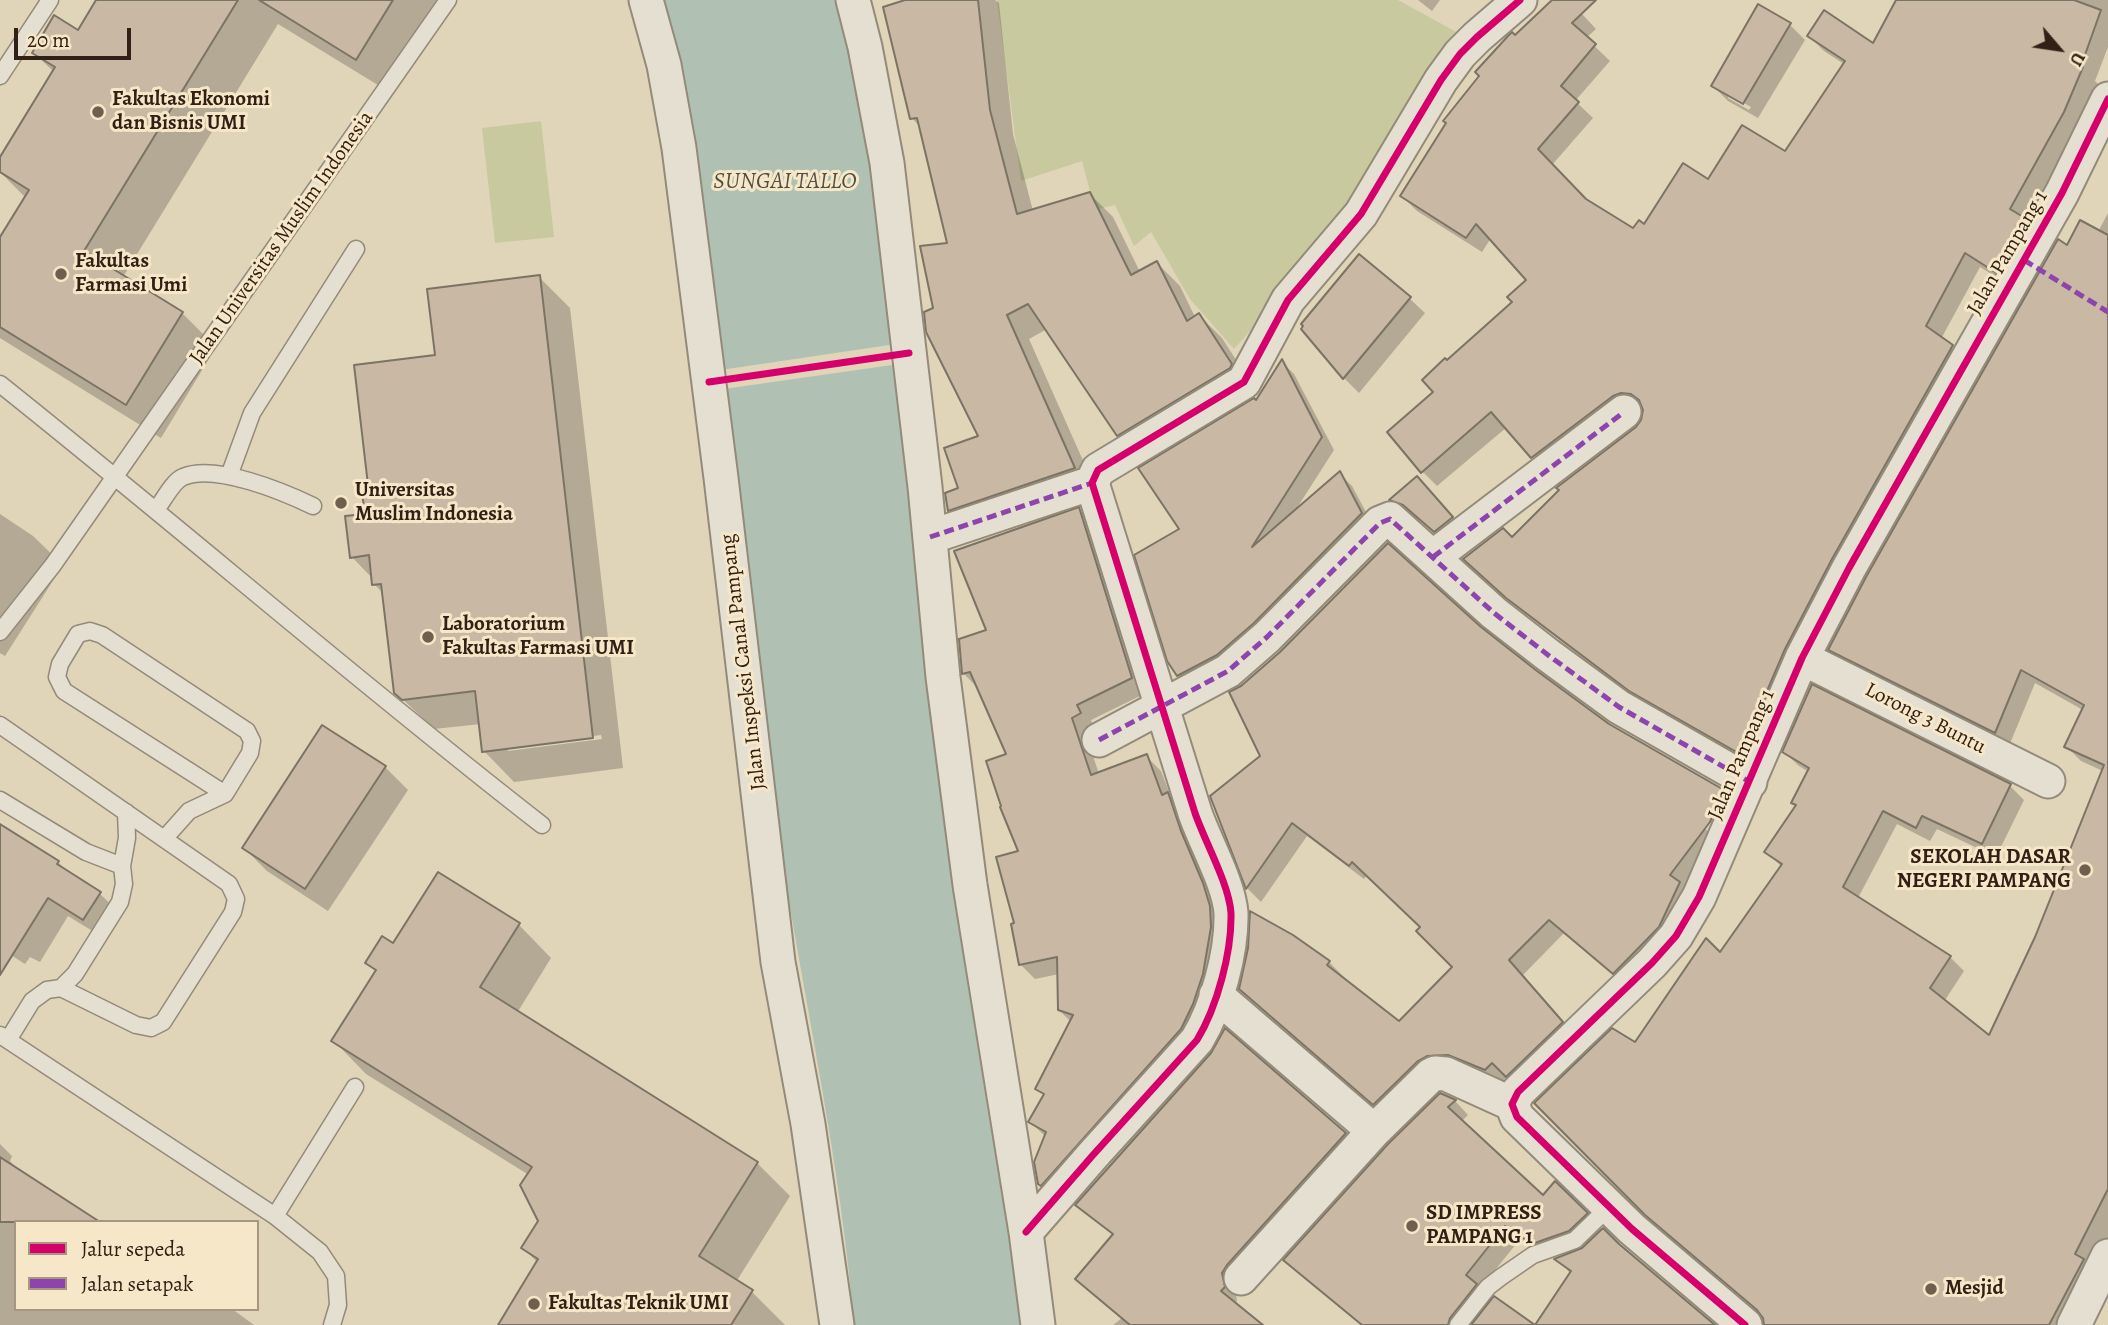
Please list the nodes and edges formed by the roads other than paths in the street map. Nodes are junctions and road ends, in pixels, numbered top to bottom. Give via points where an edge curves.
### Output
1 (50, 0) edge
2 (448, 0) edge
3 (646, 0) edge
4 (853, 0) edge
5 (1520, 0) edge
6 (0, 76) edge
7 (2108, 99) edge
8 (356, 249) dead end
9 (0, 384) edge
10 (1625, 411) dead end
11 (229, 476) junction
12 (116, 477) junction
13 (1092, 483) junction
14 (313, 506) dead end
15 (156, 510) junction
16 (930, 537) junction
17 (1433, 557) junction
18 (0, 632) edge
19 (1802, 658) junction
20 (1162, 707) junction
21 (0, 725) edge
22 (1098, 740) dead end
23 (2048, 781) dead end
24 (1750, 782) junction
25 (225, 794) junction
26 (0, 800) edge
27 (126, 812) junction
28 (542, 825) dead end
29 (164, 839) junction
30 (122, 866) junction
31 (61, 988) junction
32 (1216, 995) junction
33 (4, 1037) edge
34 (355, 1087) dead end
35 (1512, 1104) junction
36 (1374, 1131) junction
37 (1609, 1207) junction
38 (275, 1216) junction
39 (1026, 1232) junction
40 (2108, 1256) edge
41 (1241, 1278) dead end
42 (332, 1325) edge
43 (837, 1325) edge
44 (1038, 1325) edge
45 (1458, 1325) edge
46 (1745, 1325) edge
47 (2074, 1325) edge

1 - 6 lane
2 - 12 lane, Jalan Universitas Muslim Indonesia
3 - 43 street, Jalan Inspeksi Canal Pampang via 679,148 778,962 808,1124
4 - 16 street via 887,163
5 - 13 street via 1447,71 1360,214 1288,300 1244,382 1098,470
7 - 19 street, Jalan Pampang 1 via 2062,193
8 - 11 lane via 252,413
9 - 12 lane
10 - 17 street
11 - 14 lane
11 - 15 lane via 200,473 181,477
12 - 15 lane
12 - 18 lane, Jalan Universitas Muslim Indonesia
13 - 16 street
13 - 20 street
15 - 28 lane
16 - 39 street via 970,885
17 - 20 street via 1393,520 1383,520 1228,671
17 - 24 street via 1494,613 1619,707
19 - 23 street, Lorong 3 Buntu
19 - 24 street, Jalan Pampang 1
20 - 22 street
20 - 32 street via 1198,823 1228,898 1230,931
21 - 27 lane
24 - 35 street, Jalan Pampang 1 via 1699,897 1676,936 1518,1092
25 - 25 lane via 250,753 252,741 247,731 102,635 78,634 60,664 57,677 64,691
25 - 29 lane via 190,811
26 - 30 lane via 86,852
27 - 29 lane
27 - 30 lane
29 - 31 lane via 229,884 236,899 233,912 163,1022 151,1028 136,1025
30 - 31 lane via 120,902 75,974
31 - 33 lane via 47,990 32,1001
32 - 36 street
32 - 39 street via 1197,1040
33 - 38 lane
34 - 38 lane
35 - 36 street via 1435,1073
35 - 37 street via 1517,1117
36 - 41 street
37 - 45 lane via 1575,1241 1533,1255 1488,1287
37 - 46 street
38 - 42 lane via 320,1252 336,1276 338,1305
39 - 44 street
40 - 47 street

